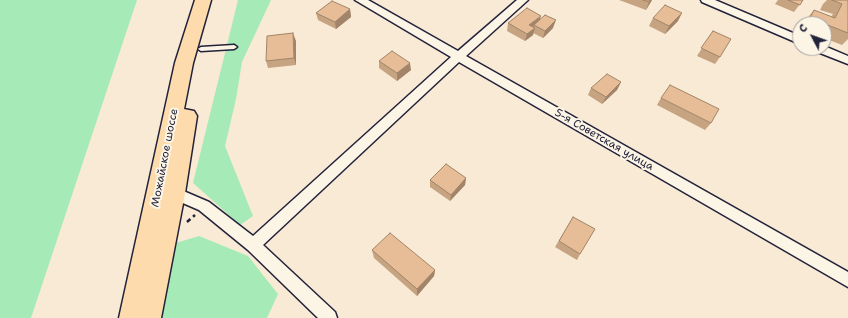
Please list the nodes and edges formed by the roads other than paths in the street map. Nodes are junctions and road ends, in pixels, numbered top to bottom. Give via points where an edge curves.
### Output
1 (203, 0) edge
2 (215, 0) edge
3 (360, 0) edge
4 (523, 0) edge
5 (706, 0) edge
6 (792, 37) edge
7 (234, 47) dead end
8 (201, 49) junction
9 (832, 53) edge
10 (459, 56) junction
11 (848, 60) edge
12 (174, 194) junction
13 (253, 245) junction
14 (848, 280) edge
15 (132, 318) edge
16 (148, 318) edge
17 (329, 318) edge

1 - 15 main road, Можайское шоссе via 184,63
2 - 8 main road, Можайское шоссе
3 - 10 street, 5-я Советская улица
4 - 10 street
5 - 6 street
7 - 8 lane
8 - 12 main road, Можайское шоссе
9 - 11 street
10 - 13 street
10 - 14 street, 5-я Советская улица
12 - 13 street via 204,206
12 - 16 main road, Можайское шоссе
13 - 17 street

